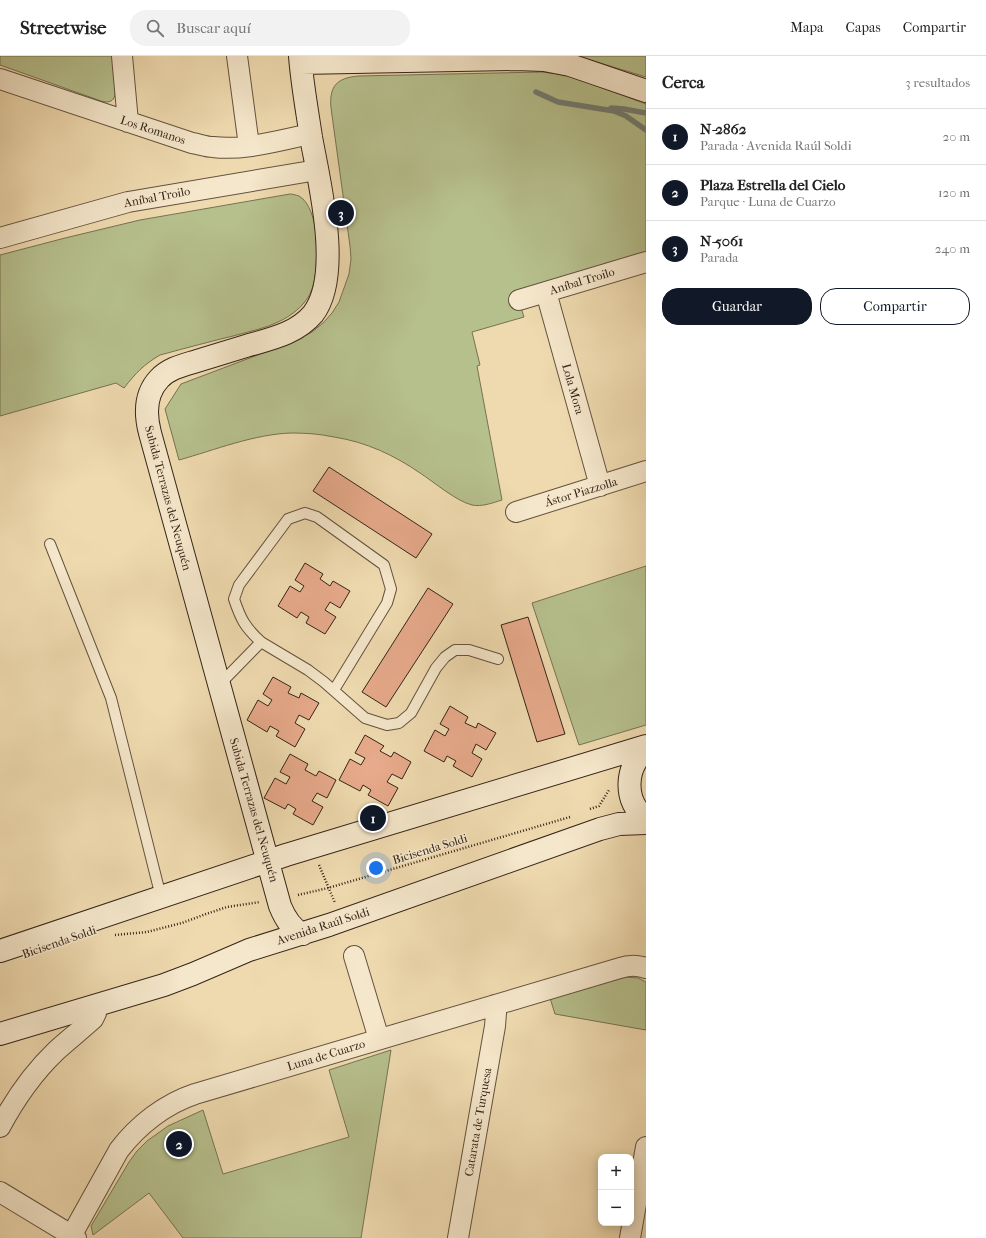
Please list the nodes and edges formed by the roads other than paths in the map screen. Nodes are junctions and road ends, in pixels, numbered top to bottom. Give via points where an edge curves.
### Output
1 (122, 56) edge
2 (237, 56) edge
3 (300, 59) edge
4 (0, 79) edge
5 (646, 91) edge
6 (128, 122) junction
7 (311, 134) junction
8 (249, 146) junction
9 (317, 170) junction
10 (0, 238) edge
11 (646, 262) edge
12 (546, 292) junction
13 (519, 300) dead end
14 (646, 471) edge
15 (600, 486) junction
16 (516, 512) dead end
17 (50, 544) dead end
18 (261, 642) junction
19 (498, 659) dead end
20 (219, 685) junction
21 (334, 690) junction
22 (646, 746) edge
23 (646, 749) edge
24 (646, 819) edge
25 (646, 823) edge
26 (267, 861) junction
27 (161, 897) junction
28 (304, 934) junction
29 (0, 951) edge
30 (354, 956) dead end
31 (646, 968) edge
32 (96, 1005) junction
33 (494, 1005) junction
34 (0, 1034) edge
35 (379, 1040) junction
36 (0, 1127) edge
37 (646, 1147) edge
38 (0, 1192) edge
39 (72, 1237) edge
40 (458, 1238) edge
41 (630, 1238) edge

1 - 6 street
2 - 8 street
3 - 5 main road via 544,60 581,68
3 - 7 main road, Subida Terrazas del Neuquén
4 - 6 street, Los Romanos
6 - 8 street, Los Romanos via 192,143 231,148
7 - 8 street, Los Romanos
7 - 9 main road, Subida Terrazas del Neuquén
9 - 10 street, Aníbal Troilo via 128,202
9 - 20 main road, Subida Terrazas del Neuquén via 326,233 327,270 322,297 313,313 301,325 286,334 167,372 154,386 147,405 148,424
11 - 12 street, Aníbal Troilo
12 - 13 street, Aníbal Troilo
12 - 15 street, Lola Mora
14 - 15 street, Ástor Piazzolla
15 - 16 street, Ástor Piazzolla
17 - 27 lane via 111,698
18 - 20 lane
18 - 21 lane via 308,670
18 - 21 lane via 241,619 234,599 239,585 288,520 305,513 317,517 384,565 391,589 388,603
19 - 21 lane via 469,650 455,650 436,668 411,713 399,723 387,725 365,718
20 - 26 main road, Subida Terrazas del Neuquén
22 - 26 main road
23 - 24 main road via 636,761 629,782 631,797
25 - 28 main road, Avenida Raúl Soldi via 609,826
26 - 27 main road
26 - 28 main road, Subida Terrazas del Neuquén via 284,916 293,928
27 - 29 main road
28 - 32 main road, Avenida Raúl Soldi via 249,950 172,982
30 - 35 street
31 - 33 street, Luna de Cuarzo via 628,966
32 - 34 main road, Avenida Raúl Soldi
32 - 36 street via 93,1019 37,1071 19,1094
33 - 35 street, Luna de Cuarzo
33 - 40 street, Catarata de Turquesa via 495,1026
35 - 39 street, Luna de Cuarzo via 195,1094 146,1121 119,1150
37 - 41 street
38 - 39 street

